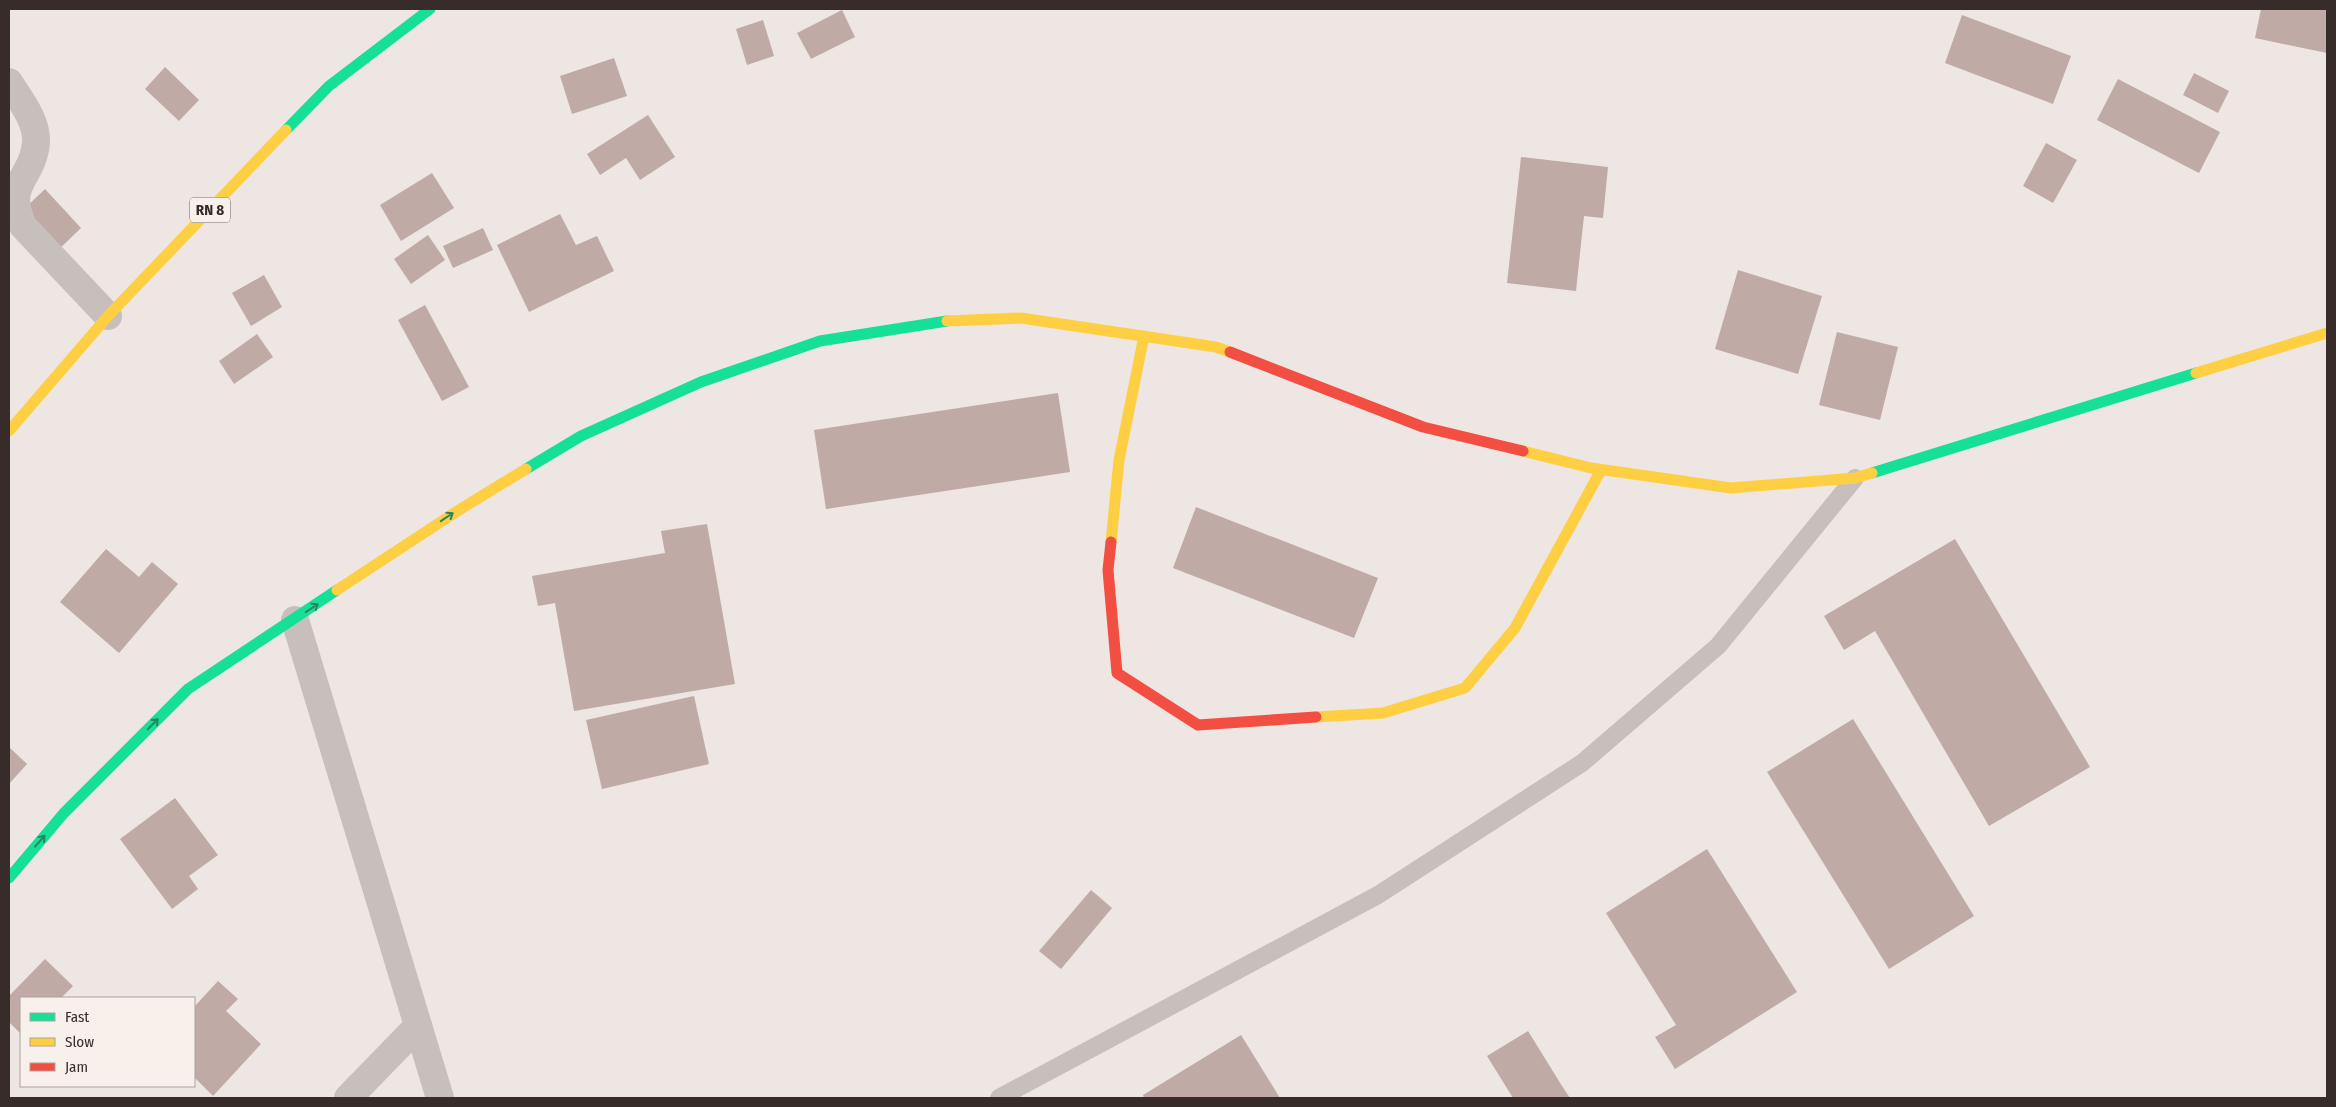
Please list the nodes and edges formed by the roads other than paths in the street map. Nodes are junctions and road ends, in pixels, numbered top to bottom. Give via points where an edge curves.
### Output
1 (430, 9) edge
2 (9, 82) edge
3 (108, 316) junction
4 (2327, 333) edge
5 (1144, 336) junction
6 (9, 431) edge
7 (1601, 470) junction
8 (1855, 478) junction
9 (295, 620) junction
10 (9, 878) edge
11 (418, 1026) junction
12 (348, 1098) edge
13 (440, 1098) edge
14 (999, 1098) edge

1 - 3 street, RN 8 via 328,86
2 - 3 street via 30,116 36,141 30,163 16,189 16,210 22,226
3 - 6 street, RN 8
4 - 8 street
5 - 7 street via 1216,347 1423,427
5 - 7 street via 1119,460 1108,570 1117,672 1198,724 1383,713 1465,688 1515,628
9 -> 5 street via 459,510 581,436 701,382 820,342 938,321 1021,318
7 - 8 street via 1731,488
8 - 14 lane via 1718,646 1582,763 1378,895
10 -> 9 street via 64,813 188,689
9 - 11 street
11 - 12 street
11 - 13 street

